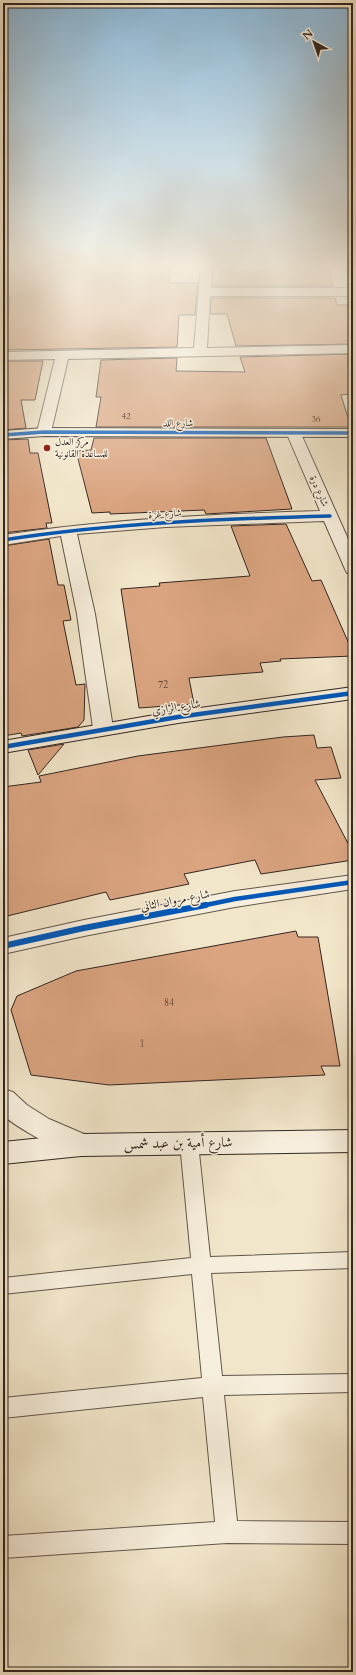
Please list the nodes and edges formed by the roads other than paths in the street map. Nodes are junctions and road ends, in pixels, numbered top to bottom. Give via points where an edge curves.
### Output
1 (200, 344) edge
2 (353, 349) edge
3 (200, 351) junction
4 (3, 356) edge
5 (62, 356) junction
6 (44, 432) junction
7 (353, 433) edge
8 (294, 434) junction
9 (3, 435) edge
10 (330, 516) junction
11 (68, 531) junction
12 (3, 540) edge
13 (353, 570) edge
14 (353, 693) edge
15 (104, 728) junction
16 (3, 746) edge
17 (353, 882) edge
18 (3, 946) edge
19 (3, 1099) edge
20 (353, 1141) edge
21 (189, 1143) junction
22 (81, 1145) junction
23 (3, 1153) edge
24 (353, 1260) edge
25 (201, 1265) junction
26 (3, 1286) edge
27 (353, 1383) edge
28 (213, 1386) junction
29 (3, 1408) edge
30 (227, 1532) junction
31 (353, 1532) edge
32 (3, 1547) edge

1 - 3 street
2 - 3 street
3 - 5 street
4 - 5 street
5 - 6 street
6 - 8 street, شارع اللد
6 - 9 street, شارع اللد
7 - 8 street, شارع اللد
8 - 10 street, شارع درة
10 - 11 street, شارع غزة via 215,520
10 - 13 street, شارع درة
11 - 12 street, شارع غزة
11 - 15 street via 86,614
14 - 15 street, شارع الرازي
15 - 16 street, شارع الرازي
17 - 18 street, شارع مروان الثاني via 235,899
19 - 22 street via 38,1127
20 - 21 street, شارع أمية بن عبد شمس
21 - 22 street, شارع أمية بن عبد شمس
21 - 25 lane
22 - 23 street, شارع أمية بن عبد شمس
24 - 25 lane
25 - 26 lane
25 - 28 lane
27 - 28 lane
28 - 29 lane
28 - 30 lane
30 - 31 lane
30 - 32 lane

